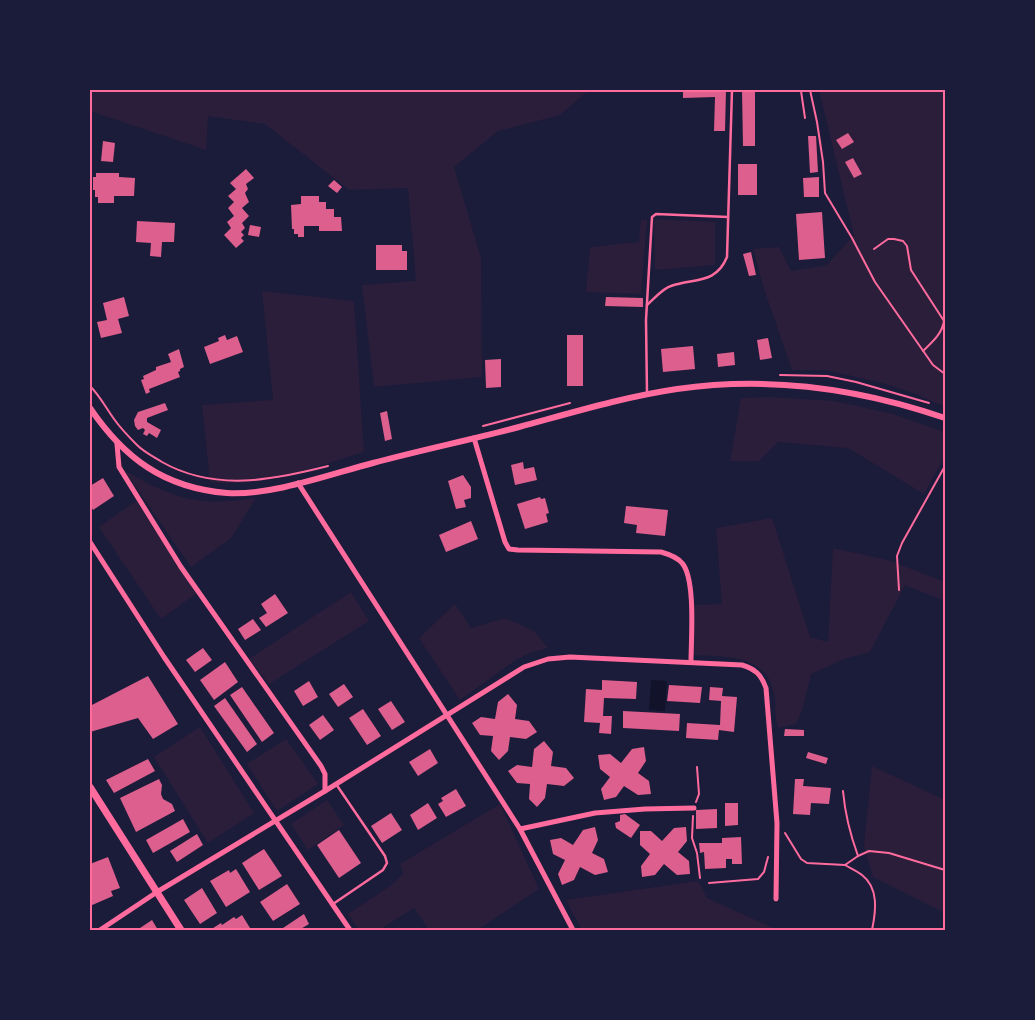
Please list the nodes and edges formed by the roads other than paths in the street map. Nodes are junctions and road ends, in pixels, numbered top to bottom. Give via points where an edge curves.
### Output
1 (732, 90) edge
2 (728, 217) junction
3 (647, 305) junction
4 (647, 394) junction
5 (90, 408) edge
6 (945, 418) edge
7 (474, 438) junction
8 (117, 444) junction
9 (298, 484) junction
10 (90, 542) edge
11 (691, 662) junction
12 (448, 714) junction
13 (336, 784) junction
14 (90, 787) edge
15 (325, 791) junction
16 (694, 808) road end
17 (276, 821) junction
18 (520, 829) junction
19 (158, 892) junction
20 (776, 899) dead end
21 (333, 904) junction
22 (100, 930) edge
23 (181, 930) edge
24 (350, 930) edge
25 (573, 930) edge

1 - 2 lane
2 - 3 lane via 727,257 717,273 669,286
2 - 3 lane via 656,214 652,217
3 - 4 lane
4 - 6 street via 751,383 820,387 899,403
4 - 7 street
5 - 8 street
7 - 9 street
7 - 11 street via 505,542 510,549 661,552 681,561 688,572 690,590
8 - 9 street via 156,473 196,487 228,493
8 - 15 street via 119,467 181,567 321,766 325,774
9 - 12 street
10 - 17 street
11 - 12 street via 548,659 524,667
11 - 20 street via 742,665 758,672 763,679 777,823
12 - 13 street
12 - 18 street
13 - 15 street
13 - 21 lane via 385,856 386,864 383,870
14 - 19 main road
15 - 17 street
16 - 18 street via 595,813
17 - 19 street
17 - 21 street
18 - 25 street
19 - 22 street
19 - 23 main road
21 - 24 street

